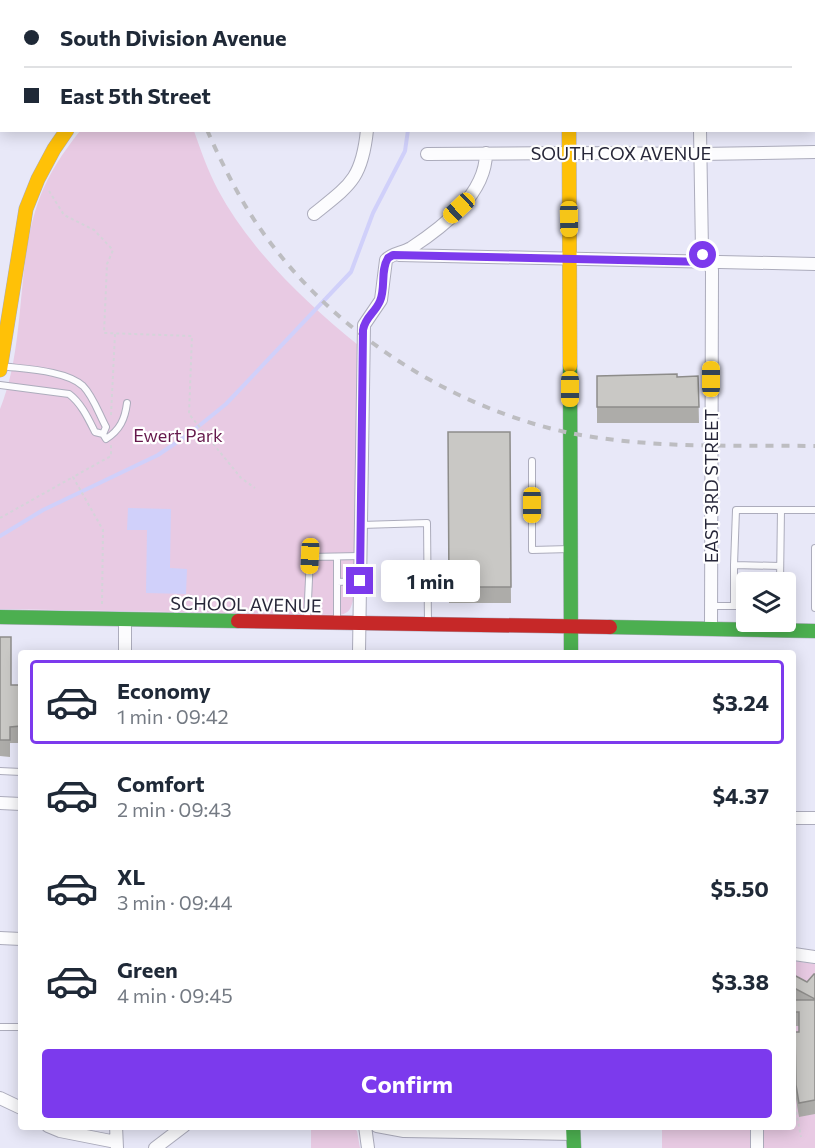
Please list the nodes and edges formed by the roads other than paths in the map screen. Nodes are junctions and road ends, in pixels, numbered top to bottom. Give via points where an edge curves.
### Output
1 (66, 132) edge
2 (366, 132) edge
3 (568, 132) edge
4 (700, 132) edge
5 (815, 152) edge
6 (486, 153) junction
7 (569, 153) junction
8 (427, 154) dead end
9 (700, 154) junction
10 (314, 214) dead end
11 (393, 255) junction
12 (570, 259) junction
13 (708, 262) junction
14 (815, 264) edge
15 (0, 368) edge
16 (0, 385) edge
17 (127, 403) dead end
18 (94, 405) junction
19 (83, 410) junction
20 (103, 434) junction
21 (532, 461) dead end
22 (781, 510) junction
23 (815, 510) edge
24 (361, 525) junction
25 (815, 548) edge
26 (571, 549) junction
27 (361, 556) junction
28 (337, 557) junction
29 (734, 565) junction
30 (780, 566) junction
31 (780, 572) edge
32 (360, 581) junction
33 (337, 582) junction
34 (711, 606) junction
35 (734, 606) joint
36 (815, 608) edge
37 (0, 617) edge
38 (125, 619) junction
39 (307, 624) junction
40 (336, 624) junction
41 (360, 624) junction
42 (428, 625) junction
43 (571, 628) junction
44 (711, 629) junction
45 (815, 631) edge
46 (125, 650) edge
47 (359, 650) edge
48 (571, 650) edge
49 (0, 771) edge
50 (18, 772) edge
51 (0, 803) edge
52 (18, 804) edge
53 (796, 818) edge
54 (815, 818) edge
55 (0, 938) edge
56 (18, 939) edge
57 (796, 954) edge
58 (815, 957) edge
59 (0, 1027) edge
60 (18, 1027) edge
61 (0, 1098) edge
62 (18, 1107) edge
63 (58, 1130) edge
64 (179, 1130) edge
65 (366, 1130) edge
66 (399, 1130) edge
67 (573, 1130) edge
68 (757, 1130) edge
69 (116, 1145) edge
70 (155, 1148) edge
71 (368, 1148) edge
72 (574, 1148) edge
73 (758, 1148) edge

1 - 15 street via 43,169 26,210
2 - 10 street via 357,175
3 - 7 street
4 - 9 street, EAST 3RD STREET
5 - 9 street, SOUTH COX AVENUE
6 - 7 street, SOUTH COX AVENUE
6 - 8 street, SOUTH COX AVENUE
6 - 11 street via 484,173 471,196 417,244
7 - 9 street, SOUTH COX AVENUE
7 - 12 street
9 - 13 street, EAST 3RD STREET via 702,251
11 - 12 street
11 - 24 street via 385,263 380,302 363,328
12 - 13 street
12 - 26 street
13 - 14 street
13 - 34 street, EAST 3RD STREET via 712,270
15 - 18 lane via 72,379 82,386
16 - 19 lane via 62,392 74,398
17 - 20 lane via 118,430 106,439
18 - 19 lane
18 - 20 lane via 106,427
19 - 20 lane via 95,432
21 - 26 lane via 532,550
22 - 23 lane
22 - 29 lane via 735,510
22 - 30 lane
24 - 27 street
24 - 42 lane via 427,523
25 - 36 lane
26 - 43 street
27 - 28 lane
27 - 32 street
28 - 33 lane
28 - 39 lane via 310,556
29 - 30 lane
29 - 35 lane
30 - 31 lane
32 - 33 lane
32 - 41 street
33 - 40 lane
34 - 35 lane
34 - 44 street, EAST 3RD STREET
37 - 38 street, SCHOOL AVENUE
38 - 39 street, SCHOOL AVENUE
38 - 46 street
39 - 40 street, SCHOOL AVENUE
40 - 41 street, SCHOOL AVENUE
41 - 42 street, SCHOOL AVENUE
41 - 47 street
42 - 43 street, SCHOOL AVENUE
43 - 44 street, SCHOOL AVENUE
43 - 48 street
44 - 45 street, SCHOOL AVENUE
49 - 50 lane
51 - 52 street
53 - 54 street
55 - 56 street
57 - 58 street
59 - 60 lane
61 - 62 street
63 - 69 street
64 - 70 street
65 - 71 street
66 - 67 street
67 - 72 street
68 - 73 street

